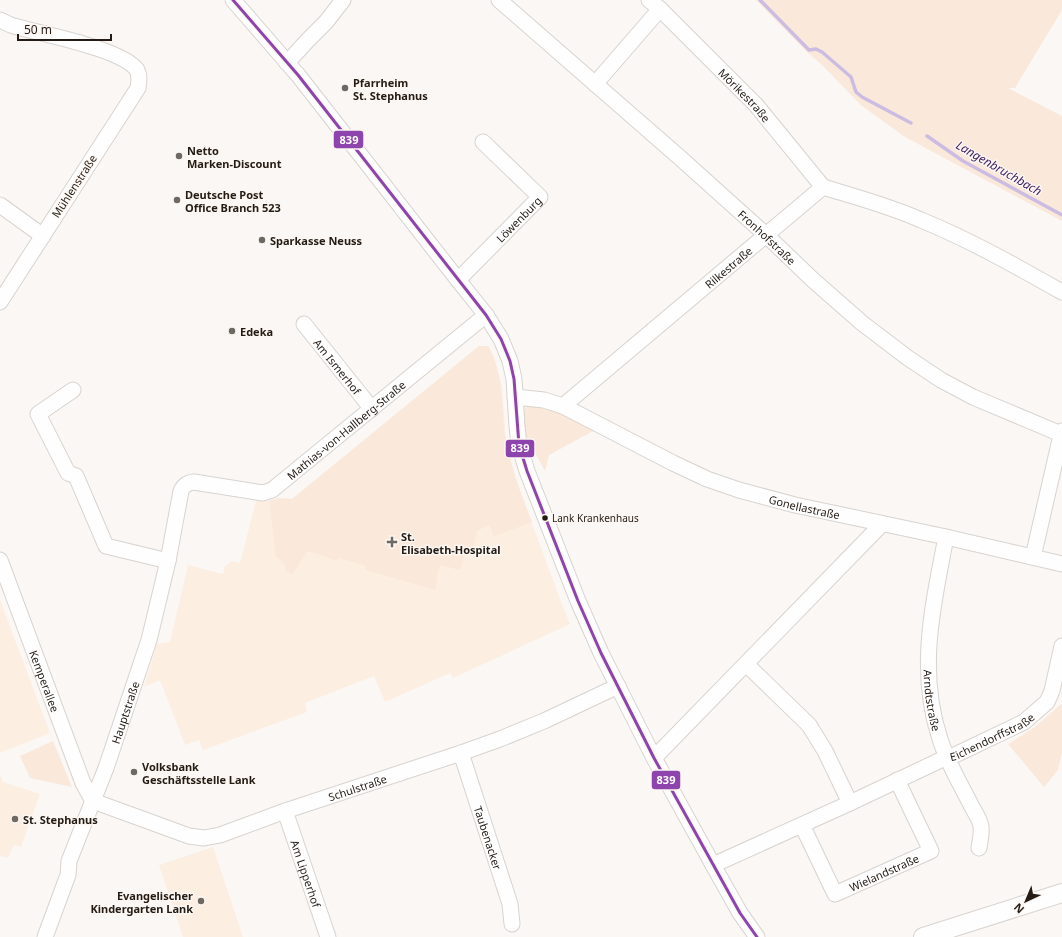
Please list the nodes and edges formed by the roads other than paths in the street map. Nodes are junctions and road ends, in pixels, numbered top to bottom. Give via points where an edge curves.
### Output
1 (233, 0) edge
2 (343, 0) edge
3 (499, 0) edge
4 (654, 5) edge
5 (0, 20) edge
6 (287, 63) junction
7 (595, 84) junction
8 (483, 142) dead end
9 (823, 187) junction
10 (0, 205) edge
11 (766, 235) junction
12 (43, 236) junction
13 (458, 280) junction
14 (1062, 292) edge
15 (0, 302) edge
16 (486, 315) junction
17 (304, 324) dead end
18 (73, 390) dead end
19 (515, 396) junction
20 (563, 406) junction
21 (372, 408) junction
22 (1062, 433) edge
23 (187, 483) joint
24 (882, 524) junction
25 (946, 537) junction
26 (1032, 557) junction
27 (0, 560) edge
28 (168, 561) junction
29 (1062, 564) edge
30 (1062, 646) edge
31 (746, 664) junction
32 (618, 686) junction
33 (1057, 691) edge
34 (461, 753) junction
35 (947, 757) junction
36 (654, 758) junction
37 (898, 780) junction
38 (93, 801) junction
39 (850, 803) junction
40 (285, 810) junction
41 (802, 824) junction
42 (979, 848) dead end
43 (713, 866) junction
44 (1062, 893) edge
45 (512, 924) dead end
46 (45, 937) edge
47 (328, 937) edge
48 (758, 937) edge
49 (923, 937) edge

1 - 6 street
2 - 6 street
3 - 7 street, Fronhofstraße
4 - 7 street, Mörikestraße
4 - 9 street, Mörikestraße via 756,105
5 - 12 street, Mühlenstraße via 113,54 127,61 138,72 138,88
6 - 13 street
7 - 11 street, Fronhofstraße
8 - 13 street, Löwenburg via 540,197
9 - 11 street, Rilkestraße
9 - 14 street via 920,219 969,241
10 - 12 street
11 - 20 street, Rilkestraße
11 - 22 street, Fronhofstraße via 862,323 908,358 973,397
12 - 15 street, Mühlenstraße
13 - 16 street
16 - 19 street via 501,339 510,361
16 - 21 street, Mathias-von-Hallberg-Straße
17 - 21 street, Am Ismerhof
18 - 28 street via 38,414 68,473 76,476 106,546
19 - 20 street
19 - 32 street via 519,445 527,471 578,601
20 - 24 street, Gonellastraße via 707,479 788,503
21 - 23 street, Mathias-von-Hallberg-Straße via 272,490 263,493
22 - 26 street
23 - 28 street, Hauptstraße via 181,491
24 - 25 street, Gonellastraße
24 - 31 street
25 - 26 street, Gonellastraße
25 - 35 street, Arndtstraße via 928,643 928,678 932,712
26 - 29 street, Gonellastraße
27 - 38 street, Kemperallee via 83,783
28 - 38 street, Hauptstraße via 149,640
30 - 33 street, Eichendorffstraße
31 - 36 street
31 - 39 street via 809,725 825,751
32 - 34 street, Schulstraße via 544,721
32 - 36 street
33 - 35 street, Eichendorffstraße via 1024,722
34 - 40 street, Schulstraße
34 - 45 street, Taubenacker via 510,904
35 - 37 street
35 - 42 street, Eichendorffstraße via 981,826
36 - 43 street
37 - 39 street
37 - 41 street, Wielandstraße via 931,851 835,894
38 - 40 street, Schulstraße via 190,836 204,838 220,835
38 - 46 street, Hauptstraße
39 - 41 street
40 - 47 street, Am Lipperhof
41 - 43 street
43 - 48 street via 740,913
44 - 49 street

